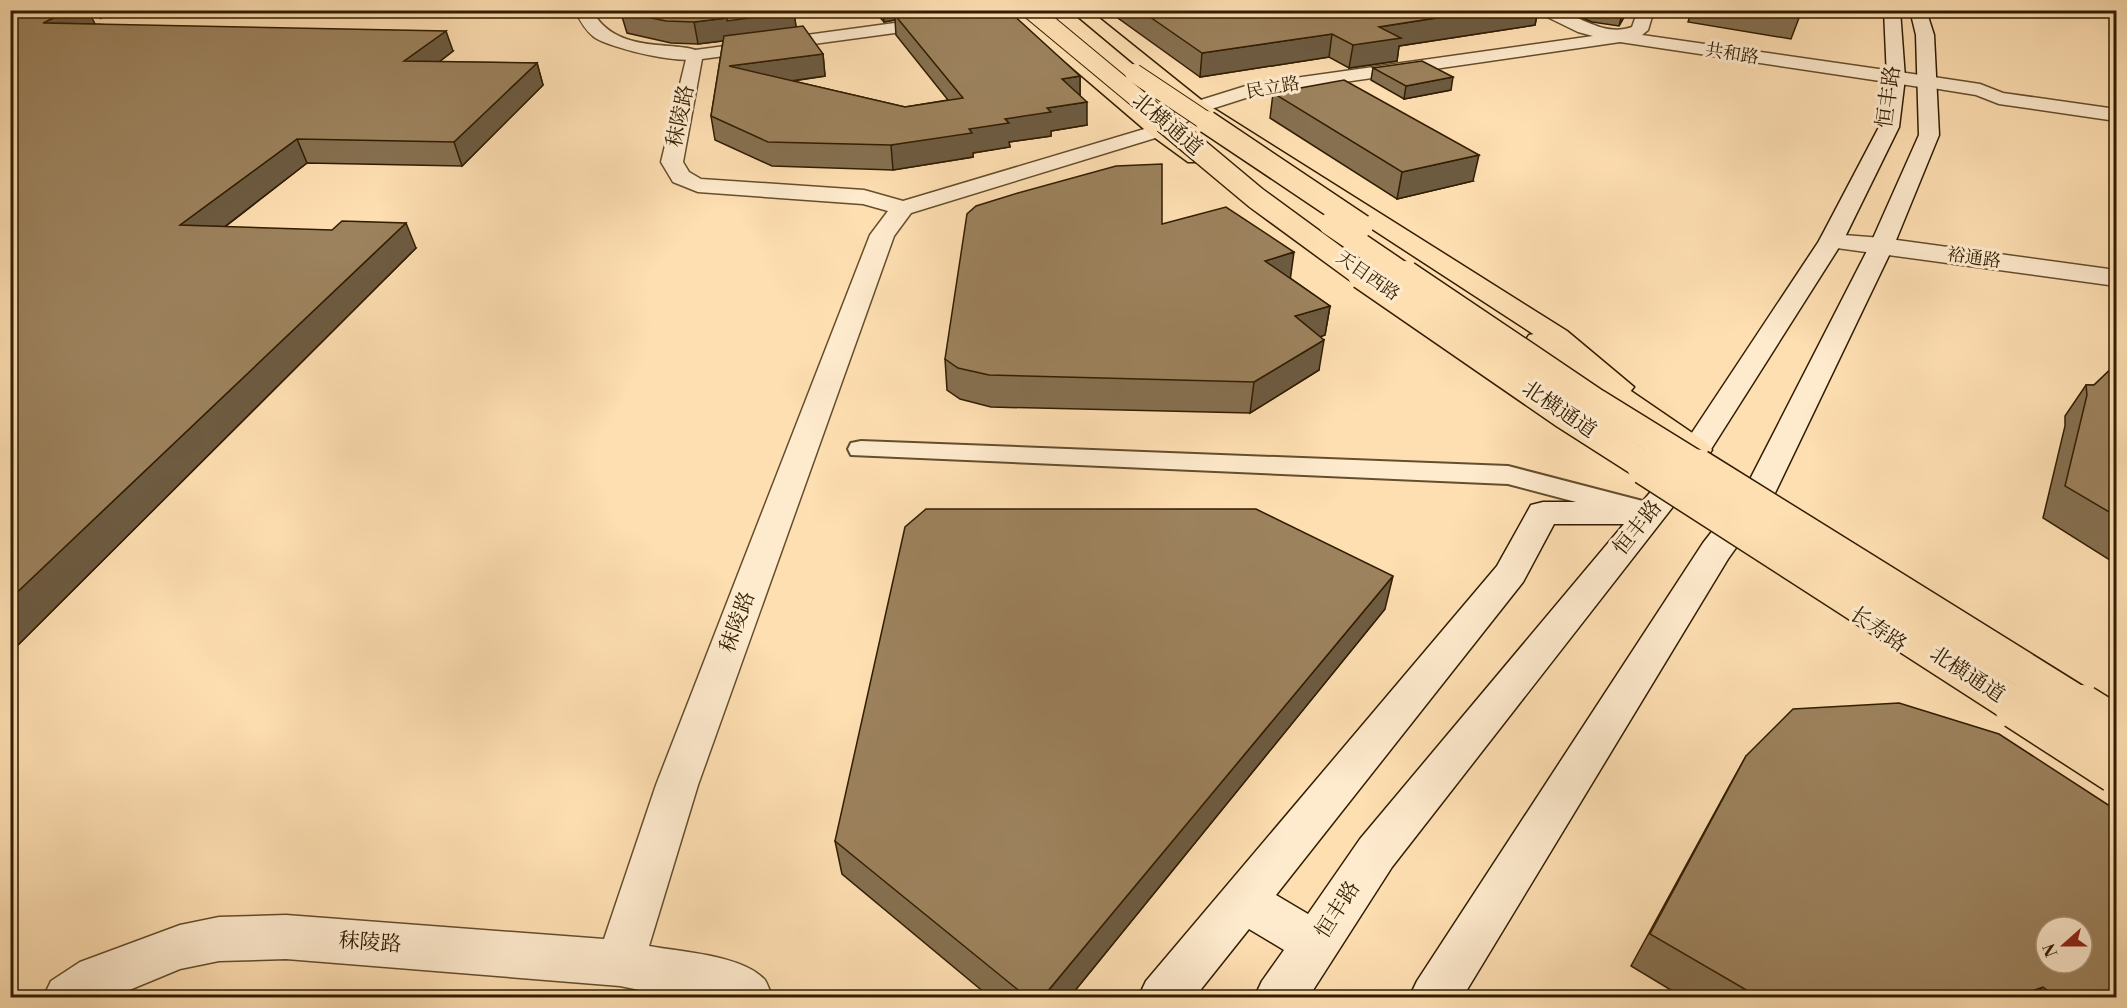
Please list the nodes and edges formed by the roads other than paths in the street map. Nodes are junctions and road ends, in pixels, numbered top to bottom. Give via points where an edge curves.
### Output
1 (583, 10) edge
2 (1056, 10) edge
3 (1078, 10) edge
4 (1541, 10) edge
5 (1646, 10) edge
6 (1892, 10) edge
7 (1918, 10) edge
8 (1022, 11) edge
9 (992, 15) edge
10 (958, 20) edge
11 (1620, 37) junction
12 (694, 55) junction
13 (1134, 73) junction
14 (1896, 78) junction
15 (1928, 82) junction
16 (1980, 90) junction
17 (2116, 105) edge
18 (1198, 107) junction
19 (2116, 115) edge
20 (1158, 131) junction
21 (903, 208) junction
22 (1831, 241) junction
23 (1882, 245) junction
24 (2116, 278) edge
25 (861, 449) dead end
26 (1696, 450) junction
27 (1759, 493) junction
28 (1661, 501) junction
29 (1731, 531) junction
30 (2116, 714) edge
31 (2116, 728) edge
32 (2116, 771) edge
33 (2116, 786) edge
34 (1242, 900) junction
35 (1317, 944) junction
36 (620, 963) junction
37 (68, 998) edge
38 (748, 998) edge
39 (1163, 998) edge
40 (1279, 998) edge
41 (1434, 998) edge

1 - 12 street, 秣陵路 via 596,31 614,40
2 - 13 main road, 北横通道
3 - 18 main road
4 - 11 street, 共和路 via 1584,28
5 - 11 street, 民立路 via 1639,30
6 - 14 street, 恒丰路
7 - 15 street, 恒丰路 via 1925,35
8 - 9 street
8 - 20 main road, 天目西路
8 - 32 main road, 北横通道, bridge via 1256,198 1395,299 1565,415
10 - 12 street
11 - 14 street, 共和路
11 - 18 street, 民立路 via 1252,90
12 - 21 street, 秣陵路 via 672,162 675,172 685,180 698,185 864,197
13 - 26 main road, bridge via 1539,341
13 - 31 main road, 北横通道, bridge via 1284,192 1425,290 1596,403
14 - 15 street, 共和路
14 - 22 street, 恒丰路 via 1889,126
15 - 16 street, 共和路
15 - 23 street, 恒丰路 via 1929,135
16 - 17 street via 1996,88
16 - 19 street via 1999,98
18 - 20 street, 民立路
18 - 26 main road via 1210,128 1531,346
20 - 21 street, 民立路
20 - 28 main road, 天目西路 via 1610,442
21 - 36 street, 秣陵路 via 882,235 677,785
22 - 23 street, 裕通路
22 - 26 street, 恒丰路
23 - 24 street, 裕通路
23 - 27 street, 恒丰路
25 - 28 street via 1508,475
26 - 27 main road
26 - 28 street, 恒丰路
27 - 29 street, 恒丰路
27 - 30 main road
28 - 29 main road, 天目西路
28 - 34 street via 1543,513 1511,573
28 - 35 street, 恒丰路 via 1376,852
29 - 33 main road, 长寿路
29 - 41 street, 恒丰路
34 - 35 street
34 - 39 street
35 - 40 street, 恒丰路
36 - 37 street, 秣陵路 via 286,937 219,939 180,946 143,959 97,978
36 - 38 street via 733,985

